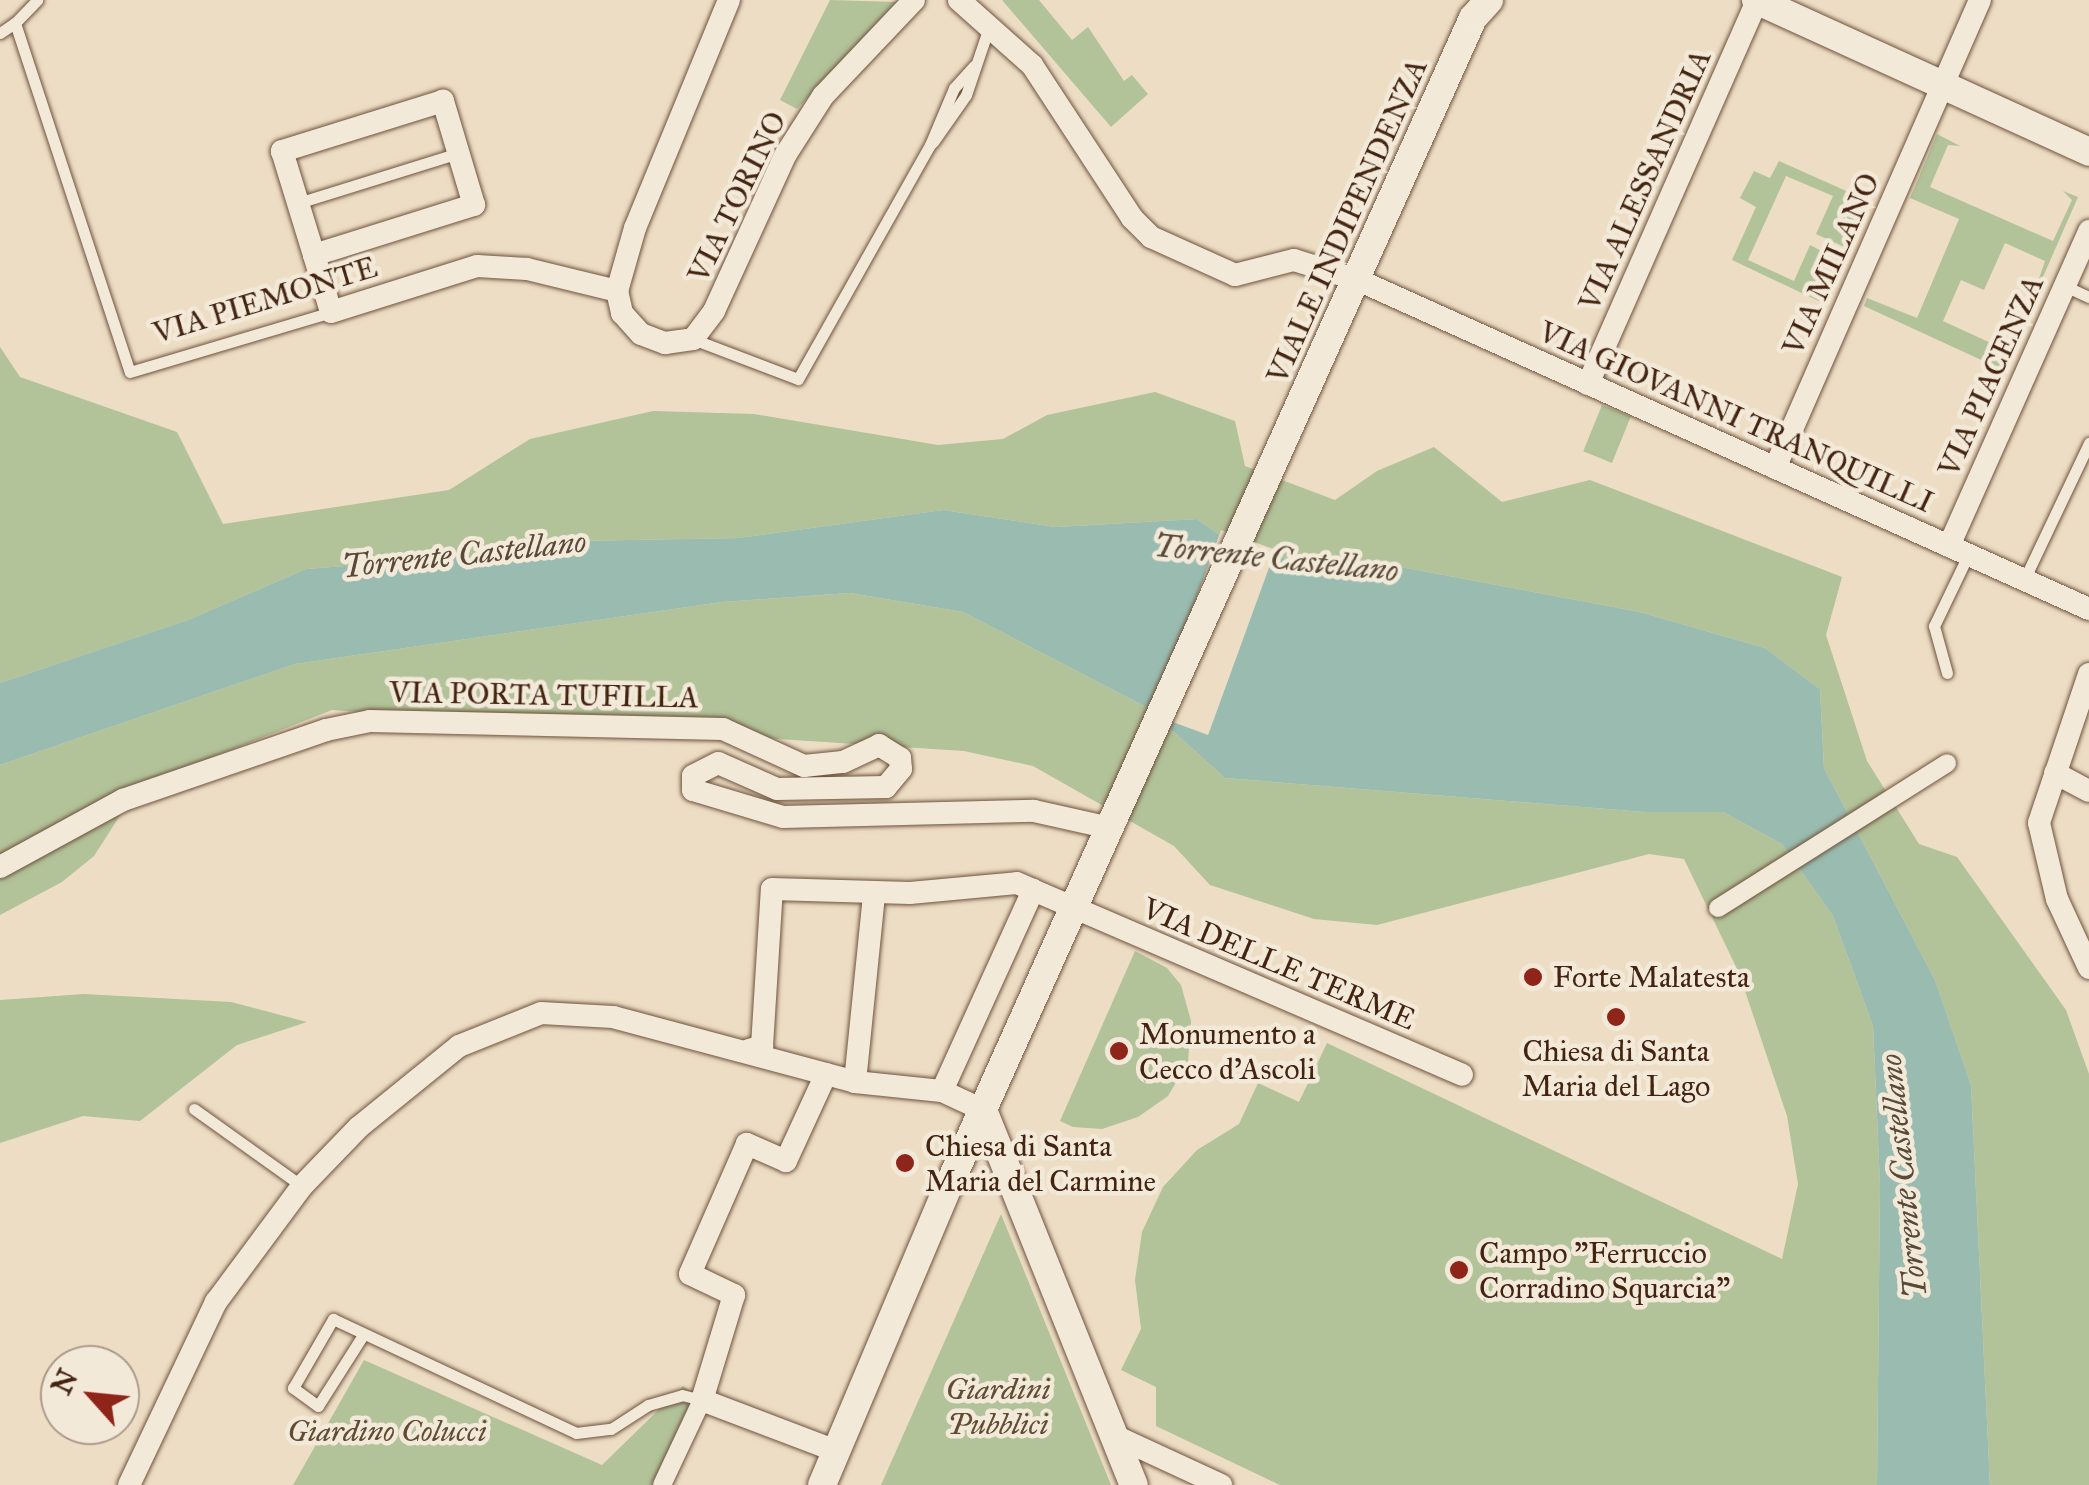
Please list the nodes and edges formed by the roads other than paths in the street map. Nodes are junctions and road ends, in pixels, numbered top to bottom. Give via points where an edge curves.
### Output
1 (37, 0) edge
2 (729, 0) edge
3 (914, 0) edge
4 (959, 0) edge
5 (1756, 0) edge
6 (1980, 0) edge
7 (1479, 6) edge
8 (15, 23) junction
9 (989, 27) junction
10 (0, 32) edge
11 (1942, 85) junction
12 (2089, 152) edge
13 (458, 153) junction
14 (298, 203) junction
15 (2089, 232) edge
16 (314, 255) junction
17 (1358, 280) junction
18 (2065, 286) junction
19 (617, 291) junction
20 (2089, 296) edge
21 (332, 312) junction
22 (693, 339) junction
23 (1588, 384) junction
24 (2089, 443) edge
25 (1775, 468) junction
26 (1958, 550) junction
27 (2024, 580) junction
28 (2089, 609) edge
29 (1947, 673) dead end
30 (2089, 674) edge
31 (1947, 764) dead end
32 (2055, 773) junction
33 (2089, 791) edge
34 (1115, 818) junction
35 (0, 867) edge
36 (1033, 890) junction
37 (874, 894) junction
38 (1718, 908) dead end
39 (1074, 909) junction
40 (2089, 968) edge
41 (750, 1050) junction
42 (826, 1074) junction
43 (1462, 1074) dead end
44 (855, 1082) junction
45 (942, 1091) junction
46 (194, 1109) dead end
47 (983, 1110) junction
48 (302, 1186) junction
49 (363, 1334) junction
50 (702, 1400) junction
51 (1115, 1436) junction
52 (836, 1451) junction
53 (129, 1485) edge
54 (662, 1485) edge
55 (822, 1485) edge
56 (1134, 1485) edge
57 (1221, 1485) edge

1 - 8 lane
2 - 19 street
3 - 22 street, VIA TORINO via 823,96 786,154 714,311
4 - 9 street, VIA GIOVANNI TRANQUILLI
5 - 11 street
5 - 23 street, VIA ALESSANDRIA
6 - 11 street, VIA MILANO
7 - 17 street, VIALE INDIPENDENZA
8 - 10 lane
8 - 21 lane, VIA PIEMONTE via 130,372
9 - 17 street, VIA GIOVANNI TRANQUILLI via 1032,65 1151,237 1235,275 1294,260
9 - 22 lane via 957,111 930,145 798,378
11 - 12 street
11 - 25 street, VIA MILANO
13 - 14 lane
13 - 14 street via 443,100 282,150
13 - 16 street via 474,205
14 - 16 street
15 - 18 street, VIA PIACENZA
16 - 21 street
17 - 23 street, VIA GIOVANNI TRANQUILLI
17 - 34 street, VIALE INDIPENDENZA
18 - 20 lane
18 - 26 street, VIA PIACENZA
19 - 21 street, VIA PIEMONTE via 528,269 477,266
19 - 22 street via 622,313 641,334 665,343
23 - 25 street, VIA GIOVANNI TRANQUILLI
24 - 27 lane
25 - 26 street, VIA GIOVANNI TRANQUILLI
26 - 27 street, VIA GIOVANNI TRANQUILLI
26 - 29 lane via 1934,626
27 - 28 street, VIA GIOVANNI TRANQUILLI
30 - 32 street
31 - 38 street
32 - 33 street
32 - 40 street via 2039,823 2043,852
34 - 35 street, VIA PORTA TUFILLA via 1034,811 782,818 702,798 693,790 693,776 718,763 777,789 886,788 901,769 900,758 879,745 843,762 804,766 723,729 685,726 370,721 123,800
34 - 39 street, VIALE INDIPENDENZA
36 - 37 street, VIA DELLE TERME via 1017,883
36 - 39 street, VIA DELLE TERME
36 - 45 street
37 - 41 street, VIA DELLE TERME via 772,889 762,1046
37 - 44 street
39 - 43 street, VIA DELLE TERME
39 - 47 street, VIALE INDIPENDENZA
41 - 42 street
41 - 48 street via 613,1017 541,1013 458,1046 359,1127
42 - 44 street
42 - 50 street via 786,1160 747,1144 690,1274 734,1295
44 - 45 street
45 - 47 street
46 - 48 lane
47 - 51 street
47 - 52 street, VIALE INDIPENDENZA
48 - 53 street via 216,1302
49 - 49 lane via 318,1406 293,1388 334,1320
49 - 50 lane via 576,1433 610,1429 648,1405 682,1395
50 - 52 street
50 - 54 street
51 - 56 street
51 - 57 street
52 - 55 street, VIALE INDIPENDENZA

